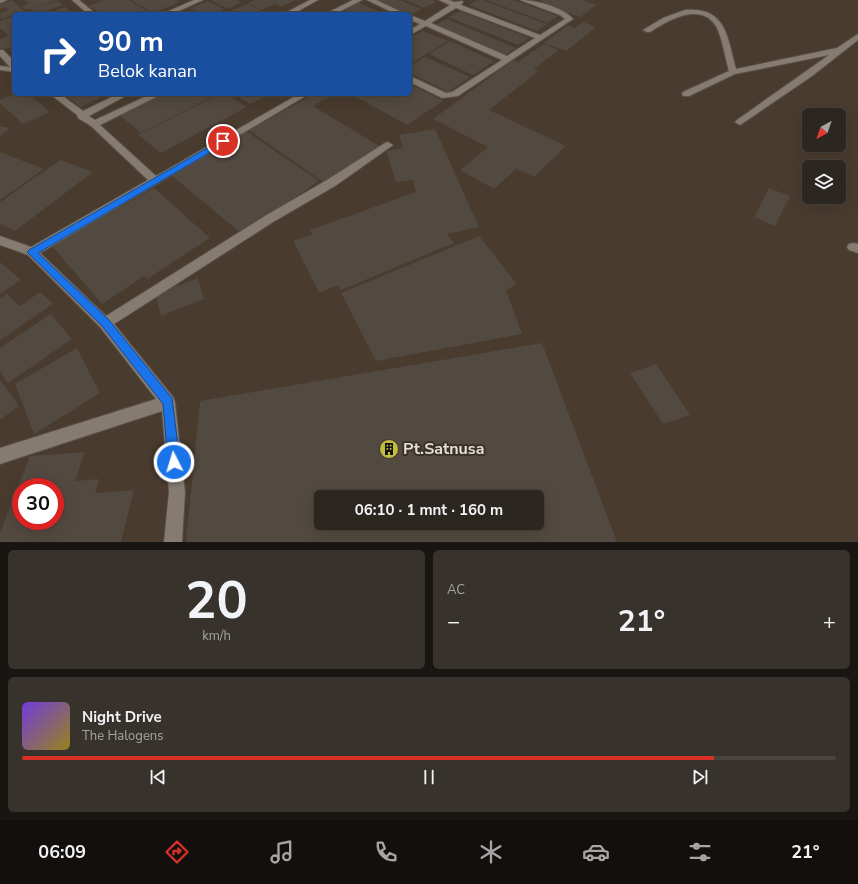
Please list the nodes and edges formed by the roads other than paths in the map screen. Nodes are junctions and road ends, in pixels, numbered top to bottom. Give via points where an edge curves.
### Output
1 (4, 0) edge
2 (75, 0) edge
3 (197, 0) edge
4 (315, 0) edge
5 (359, 0) edge
6 (370, 0) edge
7 (442, 0) edge
8 (464, 0) edge
9 (523, 0) edge
10 (0, 1) edge
11 (456, 5) junction
12 (90, 12) edge
13 (170, 12) edge
14 (291, 12) edge
15 (333, 12) edge
16 (397, 12) edge
17 (412, 18) edge
18 (425, 24) junction
19 (647, 30) dead end
20 (412, 32) edge
21 (858, 36) edge
22 (540, 37) junction
23 (840, 50) junction
24 (0, 52) edge
25 (507, 59) junction
26 (12, 64) edge
27 (0, 68) edge
28 (12, 70) edge
29 (733, 72) junction
30 (412, 80) edge
31 (686, 94) dead end
32 (56, 96) edge
33 (121, 96) edge
34 (154, 96) edge
35 (302, 96) edge
36 (81, 116) junction
37 (740, 122) dead end
38 (94, 124) junction
39 (388, 145) dead end
40 (155, 181) junction
41 (0, 240) edge
42 (32, 252) junction
43 (105, 323) junction
44 (168, 402) junction
45 (0, 456) edge
46 (173, 542) edge

1 - 10 street
2 - 12 street
3 - 13 street
4 - 14 street
5 - 15 street
6 - 16 street
7 - 11 street
8 - 11 street
9 - 22 street via 568,17 568,21
11 - 18 street
11 - 22 street
17 - 18 street
18 - 20 street
18 - 25 street
19 - 29 street via 676,13 691,10 705,12 720,26
21 - 23 street
22 - 25 street
23 - 29 street
23 - 37 street
24 - 26 street
25 - 30 street via 455,94 445,96
27 - 28 street
29 - 31 street
32 - 36 street
33 - 36 street
34 - 38 street
35 - 40 street
36 - 38 street
38 - 40 street
39 - 43 street
40 - 42 street
41 - 42 street
42 - 43 street
43 - 44 street
44 - 45 street
44 - 46 street via 177,492

